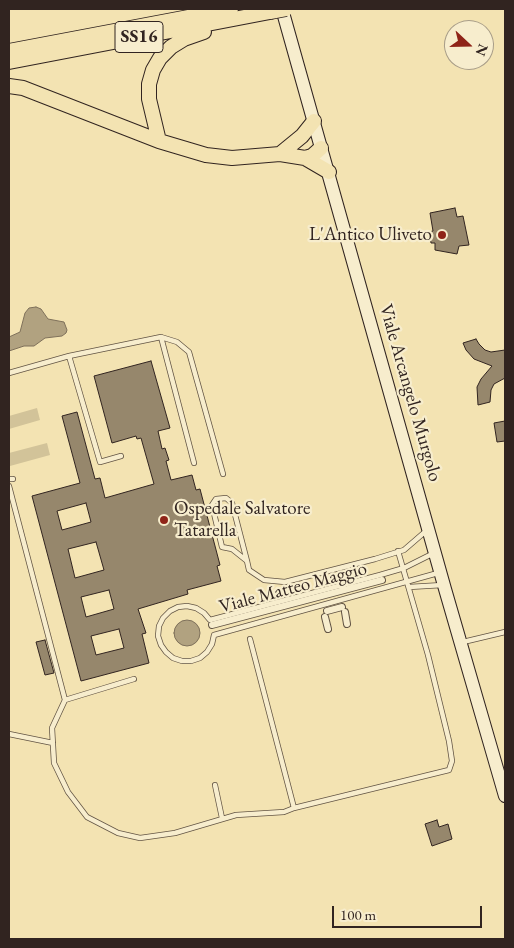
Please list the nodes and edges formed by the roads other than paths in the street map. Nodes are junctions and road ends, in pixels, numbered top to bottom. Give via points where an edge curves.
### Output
1 (232, 9) edge
2 (274, 11) edge
3 (9, 51) edge
4 (9, 62) edge
5 (9, 86) edge
6 (314, 121) junction
7 (159, 141) junction
8 (291, 145) junction
9 (321, 148) junction
10 (280, 154) junction
11 (305, 158) junction
12 (329, 172) junction
13 (161, 337) junction
14 (69, 356) junction
15 (9, 374) edge
16 (121, 456) dead end
17 (194, 463) dead end
18 (223, 474) dead end
19 (9, 486) edge
20 (429, 529) junction
21 (398, 552) junction
22 (435, 552) junction
23 (247, 561) junction
24 (404, 568) junction
25 (440, 572) junction
26 (382, 580) dead end
27 (408, 580) junction
28 (444, 585) junction
29 (410, 587) junction
30 (330, 594) junction
31 (332, 601) junction
32 (348, 624) dead end
33 (212, 625) dead end
34 (328, 629) dead end
35 (505, 632) edge
36 (250, 640) dead end
37 (461, 642) junction
38 (134, 679) dead end
39 (65, 700) junction
40 (9, 734) edge
41 (53, 743) junction
42 (215, 785) dead end
43 (504, 791) edge
44 (294, 808) junction
45 (222, 818) junction

1 - 3 highway, SS16
2 - 4 highway, SS16
2 - 6 main road, Viale Arcangelo Murgolo
2 - 7 highway via 184,39 160,58 149,84 149,99
5 - 7 highway via 23,88
6 - 8 highway
6 - 9 main road, Viale Arcangelo Murgolo
7 - 10 highway via 206,155 232,158
8 - 9 highway
8 - 10 highway
9 - 11 highway
9 - 12 main road, Viale Arcangelo Murgolo
10 - 11 highway
11 - 12 highway
12 - 20 main road, Viale Arcangelo Murgolo
13 - 14 lane
13 - 17 lane
13 - 18 lane via 177,342 189,352
14 - 15 lane
14 - 16 lane via 100,462
19 - 39 lane
20 - 21 lane
20 - 22 main road, Viale Arcangelo Murgolo
21 - 23 lane via 284,582 264,580 249,570
21 - 24 lane
22 - 24 lane
22 - 25 main road, Viale Arcangelo Murgolo
23 - 23 lane via 232,503 226,498 216,499 212,505 222,546 232,549
24 - 27 lane
24 - 31 lane via 210,620 196,608 178,607 163,618 158,636 161,645 173,658 191,661 207,652 214,635
25 - 27 lane
25 - 28 main road, Viale Arcangelo Murgolo
26 - 30 street, Viale Matteo Maggio
27 - 29 lane
27 - 31 lane
28 - 29 lane
28 - 37 main road, Viale Arcangelo Murgolo
29 - 44 lane via 449,741 452,761 449,770
30 - 31 street
30 - 33 street, Viale Matteo Maggio
32 - 34 street via 344,610 326,614
35 - 37 lane
36 - 44 lane
37 - 43 main road, Viale Arcangelo Murgolo
38 - 39 lane
39 - 41 lane via 52,728
40 - 41 lane
41 - 45 lane via 54,763 68,792 87,817 118,833 140,838 175,833
42 - 45 lane
44 - 45 lane via 284,812

